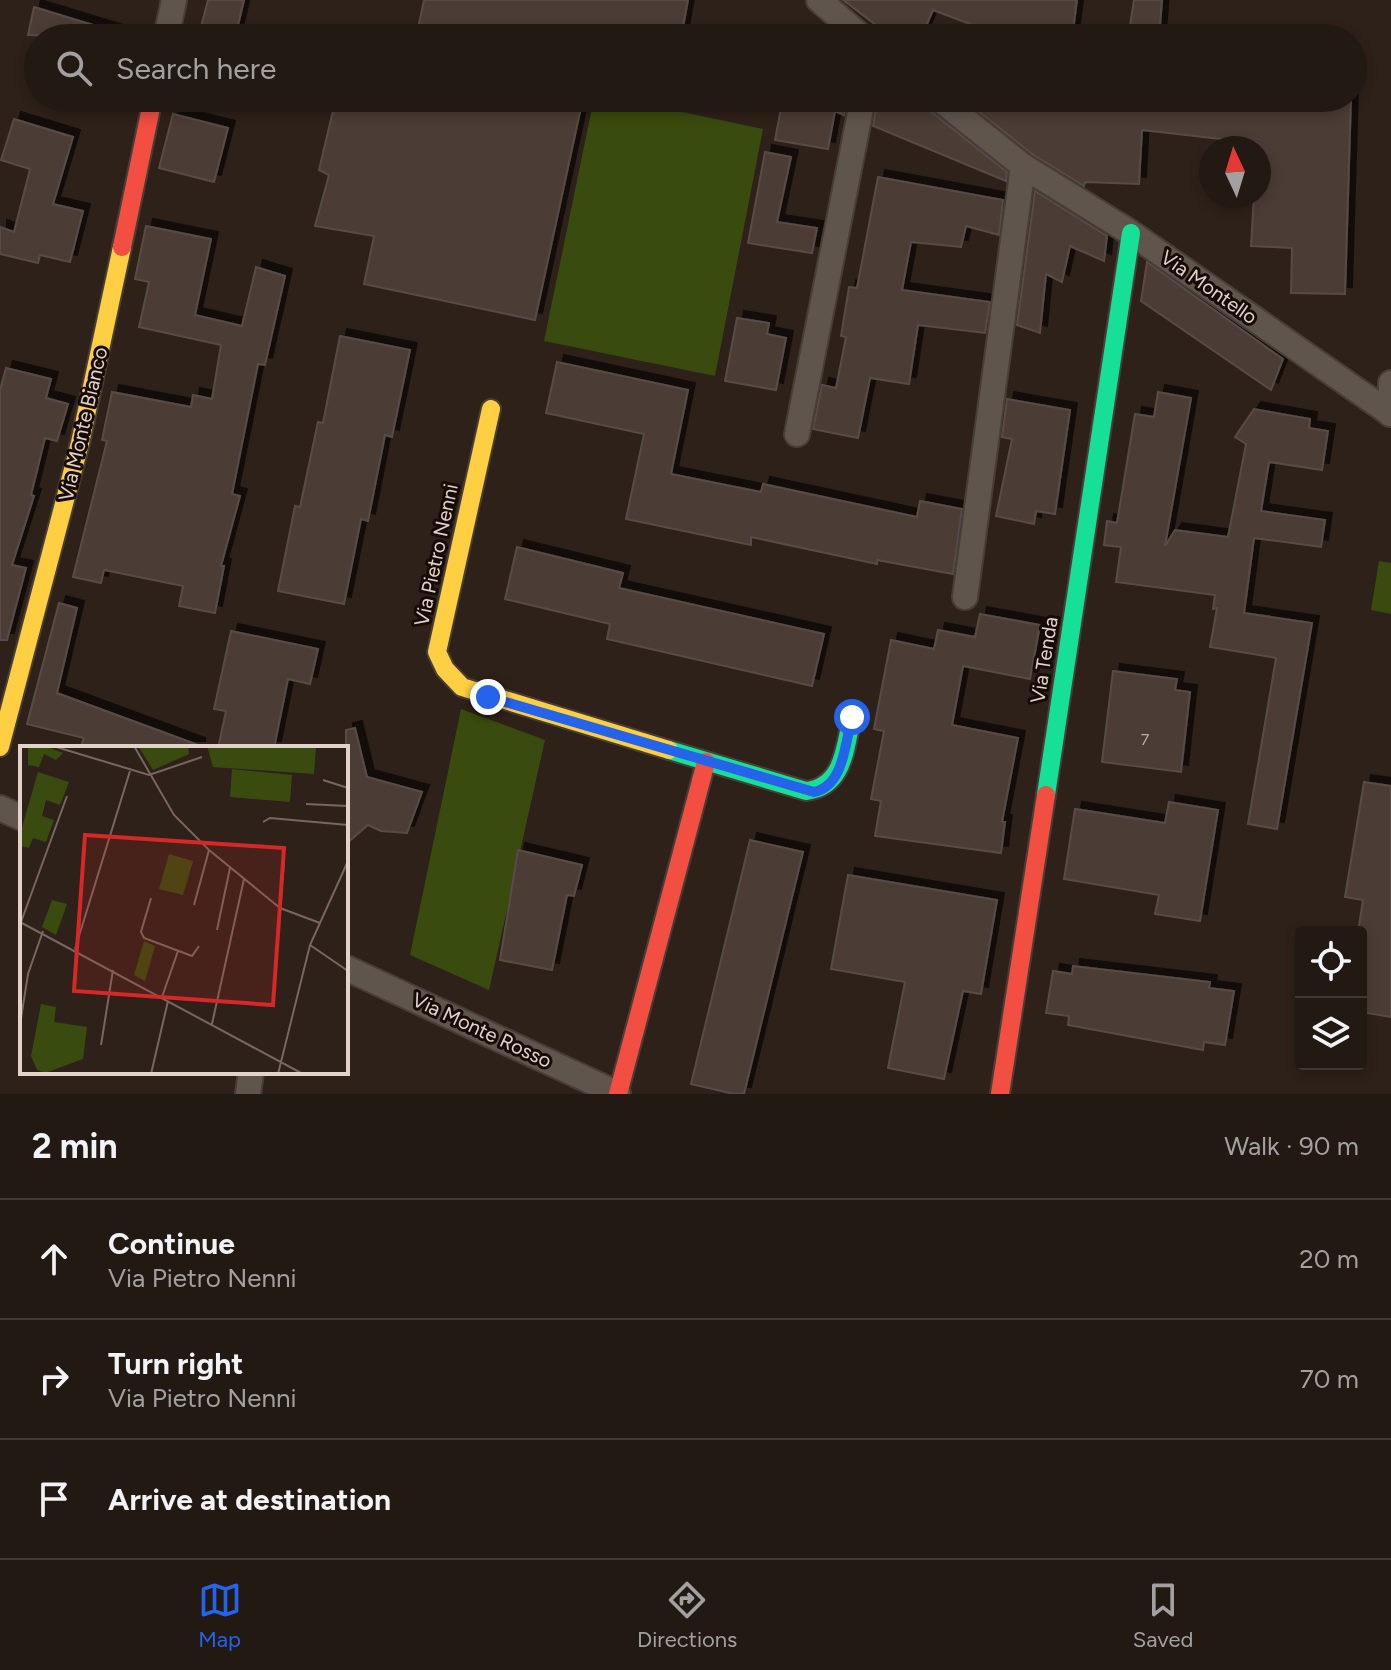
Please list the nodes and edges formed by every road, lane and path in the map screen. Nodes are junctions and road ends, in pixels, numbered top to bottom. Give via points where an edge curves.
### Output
1 (174, 0) edge
2 (819, 0) edge
3 (169, 24) edge
4 (847, 24) edge
5 (150, 112) edge
6 (860, 112) edge
7 (956, 112) edge
8 (1023, 166) junction
9 (1131, 233) junction
10 (1391, 383) edge
11 (491, 409) dead end
12 (1391, 414) edge
13 (797, 434) dead end
14 (965, 597) dead end
15 (852, 717) dead end
16 (0, 747) edge
17 (706, 762) junction
18 (0, 808) edge
19 (20, 817) edge
20 (348, 969) edge
21 (251, 1074) edge
22 (248, 1094) edge
23 (618, 1094) edge
24 (1000, 1094) edge

1 - 3 street
2 - 4 street
5 - 16 street, Via Monte Bianco via 80,443
6 - 13 street
7 - 8 street, Via Montello
8 - 9 street, Via Montello
8 - 14 street
9 - 12 street, Via Montello
9 - 24 street, Via Tenda
10 - 12 street
11 - 17 street, Via Pietro Nenni via 437,652 445,669 462,687 488,697
15 - 17 street, Via Pietro Nenni via 835,779 823,790 806,791
17 - 23 street
18 - 19 street
20 - 23 street, Via Monte Rosso
21 - 22 street

